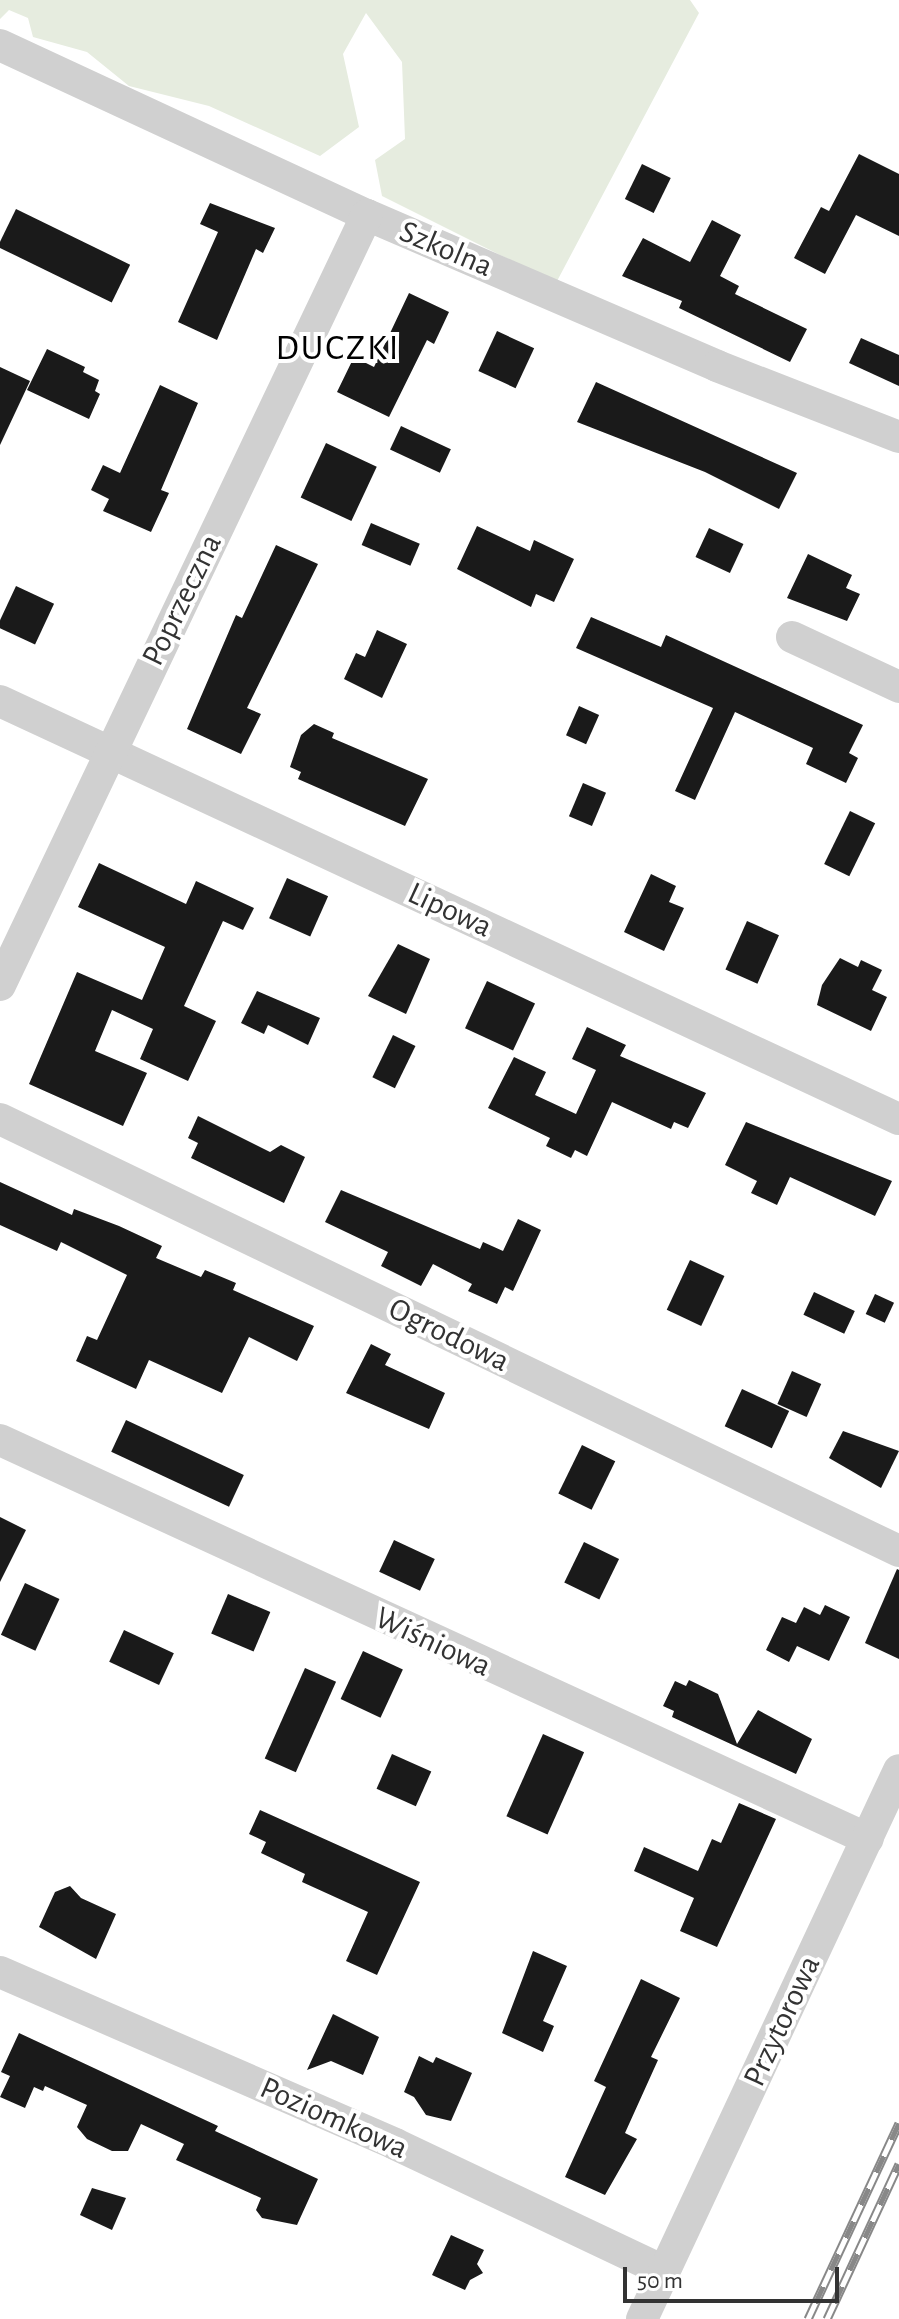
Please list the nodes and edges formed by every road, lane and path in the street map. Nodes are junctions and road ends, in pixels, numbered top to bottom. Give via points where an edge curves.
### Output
1 (0, 45) edge
2 (367, 215) junction
3 (899, 437) edge
4 (792, 637) dead end
5 (899, 687) edge
6 (0, 701) edge
7 (109, 751) junction
8 (0, 985) edge
9 (0, 1119) edge
10 (899, 1119) edge
11 (0, 1440) edge
12 (899, 1551) edge
13 (899, 1770) edge
14 (868, 1839) junction
15 (0, 1972) edge
16 (664, 2271) junction
17 (642, 2319) edge

1 - 2 street, Szkolna
2 - 3 street, Szkolna via 717,366
2 - 7 street, Poprzeczna
4 - 5 street
6 - 7 street, Lipowa
7 - 8 street, Poprzeczna
7 - 10 street, Lipowa
9 - 12 street, Ogrodowa
11 - 14 street, Wiśniowa
13 - 14 street, Przytorowa
14 - 16 street, Przytorowa
15 - 16 street, Poziomkowa via 395,2144
16 - 17 street, Przytorowa

